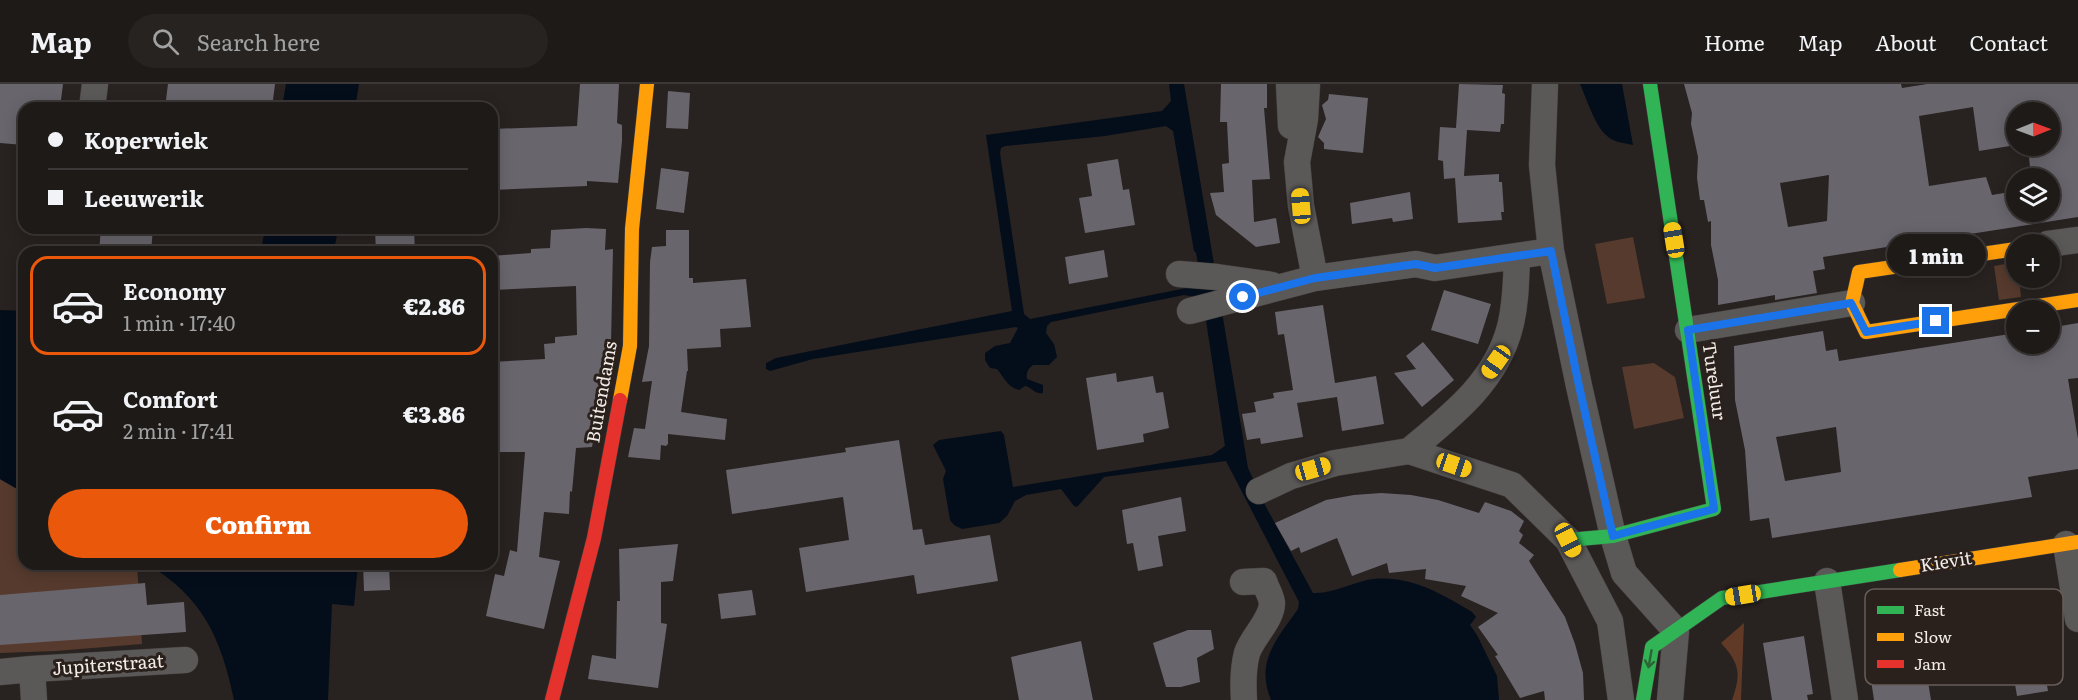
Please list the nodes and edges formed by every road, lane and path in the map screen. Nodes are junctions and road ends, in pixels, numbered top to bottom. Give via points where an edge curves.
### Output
1 (95, 84) edge
2 (647, 84) edge
3 (1289, 84) edge
4 (1307, 84) edge
5 (1545, 84) edge
6 (1650, 84) edge
7 (93, 102) edge
8 (1297, 162) junction
9 (2078, 240) edge
10 (2060, 242) edge
11 (2006, 250) edge
12 (1551, 251) junction
13 (1517, 257) junction
14 (1199, 275) dead end
15 (1315, 278) junction
16 (1284, 287) junction
17 (2078, 300) edge
18 (1851, 303) junction
19 (1204, 307) dead end
20 (1688, 330) junction
21 (1409, 451) junction
22 (1259, 491) dead end
23 (1613, 536) junction
24 (1568, 540) junction
25 (2072, 543) edge
26 (1827, 581) junction
27 (1243, 582) dead end
28 (2078, 618) edge
29 (1676, 631) junction
30 (185, 660) dead end
31 (32, 669) junction
32 (0, 672) edge
33 (34, 700) edge
34 (552, 700) edge
35 (1244, 700) edge
36 (1622, 700) edge
37 (1642, 700) edge
38 (1670, 700) edge
39 (1845, 700) edge

1 - 7 street
2 - 34 street, Buitendams via 632,229 630,346 594,538
3 - 8 street via 1289,117
4 - 8 street
5 - 12 street via 1542,165
6 - 20 street, Tureluur
8 - 15 street
9 - 10 street
11 - 18 street via 1859,272
12 - 13 street
12 - 23 street
13 - 15 street via 1435,268 1416,264
13 - 21 street via 1510,327 1496,362 1456,412
14 - 16 street
15 - 16 street
16 - 19 street
17 - 18 street via 1866,332
18 - 20 street
20 - 23 street, Tureluur via 1714,509
21 - 22 street via 1335,463 1290,476
21 - 24 street via 1512,485
23 - 24 street
23 - 29 street via 1624,573
24 - 36 street via 1610,621
25 - 26 street, Kievit
25 - 28 street, Kievit
26 - 29 street, Kievit via 1722,598
26 - 39 street
27 - 35 street via 1264,581 1272,604 1247,654
29 -> 37 street, Kievit via 1652,647
29 - 38 street
30 - 31 street, Jupiterstraat
31 - 32 street, Jupiterstraat
31 - 33 street, Jupiterstraat

